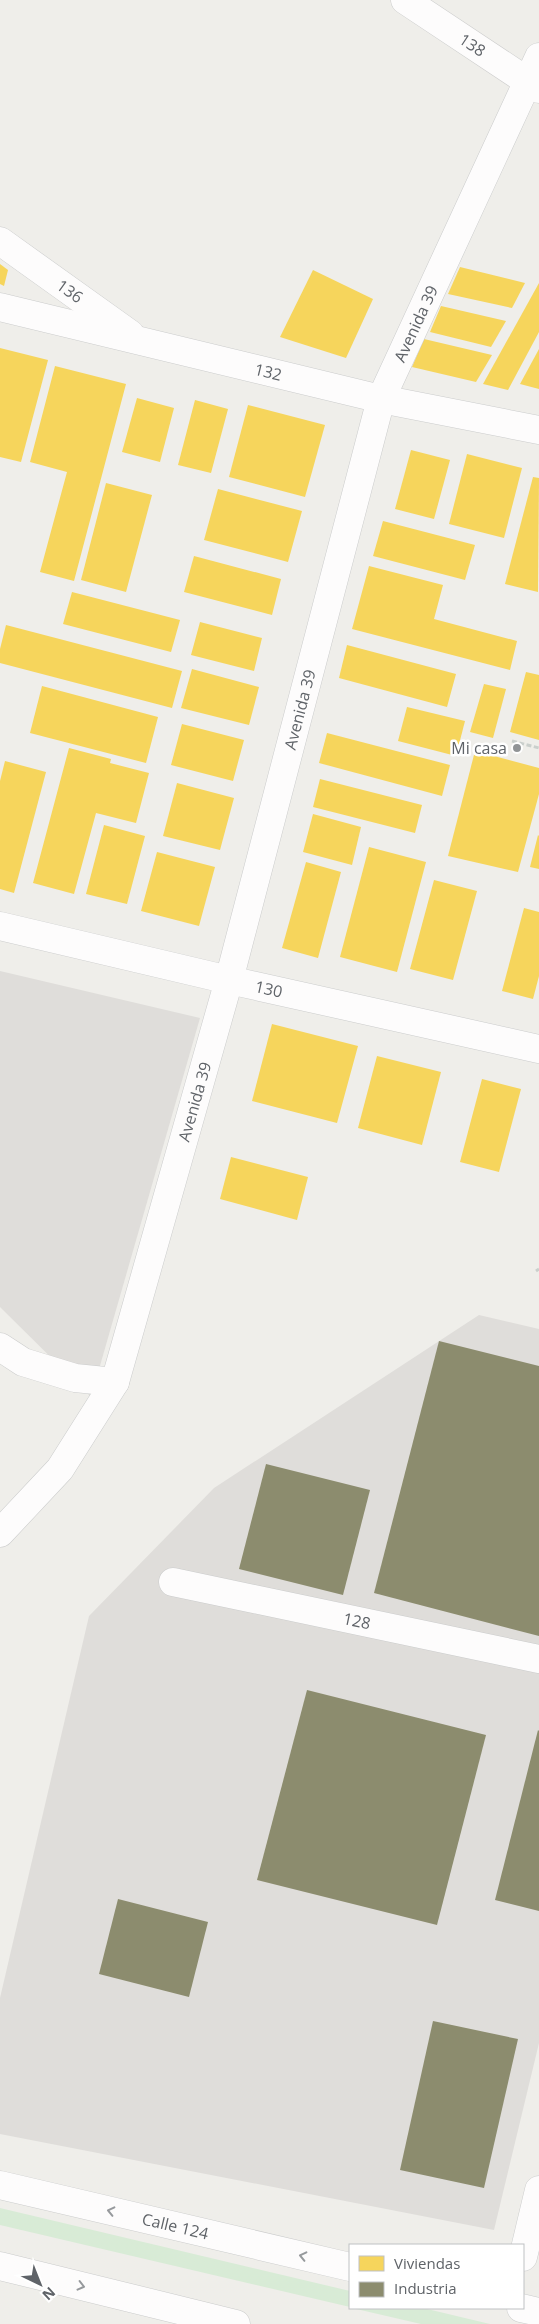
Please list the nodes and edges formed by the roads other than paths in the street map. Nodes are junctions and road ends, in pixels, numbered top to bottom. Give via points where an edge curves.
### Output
1 (405, 0) edge
2 (539, 57) edge
3 (533, 85) edge
4 (0, 241) edge
5 (0, 307) edge
6 (141, 342) junction
7 (381, 399) junction
8 (539, 430) edge
9 (0, 926) edge
10 (228, 980) junction
11 (539, 1049) edge
12 (0, 1347) edge
13 (115, 1382) junction
14 (0, 1533) edge
15 (173, 1582) dead end
16 (539, 1659) edge
17 (0, 2185) edge
18 (539, 2190) edge
19 (524, 2253) edge
20 (0, 2266) edge
21 (349, 2267) edge
22 (524, 2308) edge
23 (510, 2309) edge
24 (539, 2312) edge
25 (236, 2324) edge
26 (506, 2324) edge

1 - 3 street, 138
2 - 3 street, Avenida 39
3 - 7 street, Avenida 39
4 - 6 street, 136
5 - 6 street, 132
6 - 7 street, 132
7 - 8 street, 132
7 - 10 street, Avenida 39
9 - 10 street, 130
10 - 11 street, 130
10 - 13 street, Avenida 39
12 - 13 street via 23,1362 75,1378
13 - 14 street, Avenida 39 via 60,1469
15 - 16 street, 128
21 -> 17 street, Calle 124
18 - 19 street
20 -> 25 street
22 - 24 street
23 - 26 street

